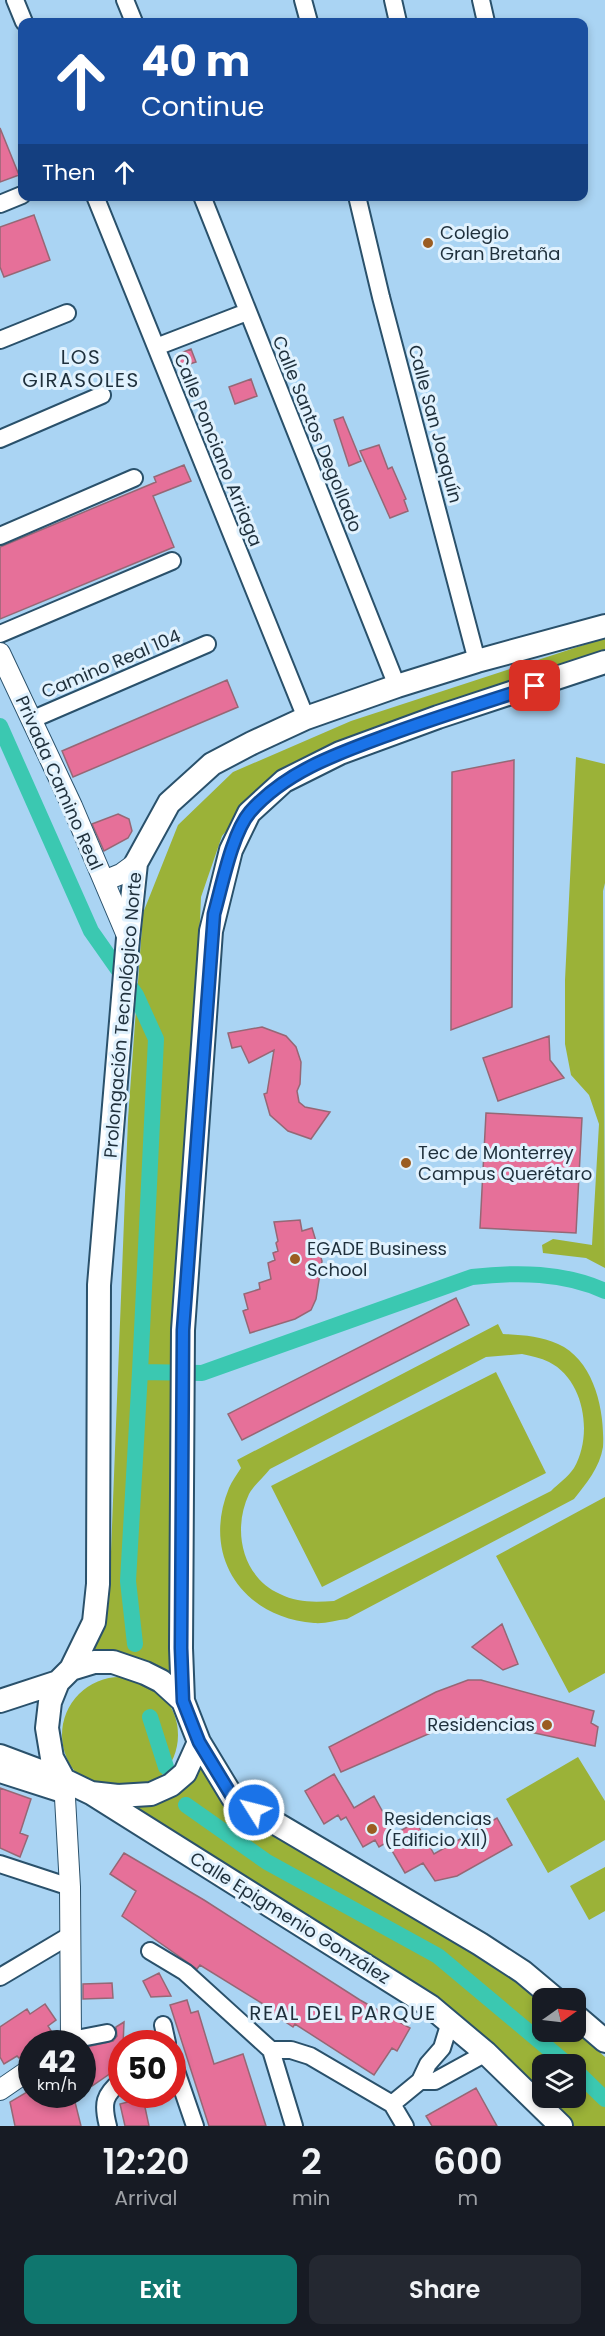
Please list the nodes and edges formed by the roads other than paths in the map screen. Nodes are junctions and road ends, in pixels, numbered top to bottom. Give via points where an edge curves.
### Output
1 (15, 0) edge
2 (125, 0) edge
3 (303, 0) edge
4 (393, 0) edge
5 (481, 0) edge
6 (22, 18) edge
7 (132, 18) edge
8 (308, 18) edge
9 (397, 18) edge
10 (485, 18) edge
11 (18, 197) edge
12 (97, 201) edge
13 (204, 201) edge
14 (358, 201) edge
15 (0, 204) edge
16 (247, 312) junction
17 (67, 313) dead end
18 (0, 340) edge
19 (156, 347) junction
20 (102, 395) dead end
21 (0, 438) edge
22 (134, 478) dead end
23 (0, 536) edge
24 (172, 561) dead end
25 (605, 626) edge
26 (0, 634) edge
27 (207, 644) dead end
28 (0, 653) edge
29 (477, 661) junction
30 (605, 662) edge
31 (397, 686) junction
32 (306, 718) junction
33 (31, 720) junction
34 (136, 863) junction
35 (104, 881) junction
36 (127, 947) junction
37 (65, 1676) junction
38 (0, 1701) edge
39 (183, 1701) junction
40 (199, 1742) junction
41 (0, 1756) edge
42 (0, 1774) edge
43 (64, 1788) junction
44 (91, 1793) junction
45 (0, 1864) edge
46 (70, 1887) junction
47 (69, 1936) junction
48 (150, 1951) dead end
49 (4, 1971) edge
50 (542, 1988) edge
51 (450, 2022) junction
52 (163, 2025) dead end
53 (586, 2025) edge
54 (69, 2030) edge
55 (164, 2030) edge
56 (106, 2033) dead end
57 (96, 2035) edge
58 (605, 2041) edge
59 (271, 2050) junction
60 (486, 2053) junction
61 (18, 2078) edge
62 (420, 2081) junction
63 (0, 2090) edge
64 (108, 2091) edge
65 (186, 2100) edge
66 (392, 2104) junction
67 (108, 2126) edge
68 (195, 2126) edge
69 (294, 2126) edge
70 (405, 2126) edge
71 (561, 2126) edge

1 - 6 street
2 - 7 street
3 - 8 street
4 - 9 street
5 - 10 street
11 - 15 street
12 - 19 street, Calle Ponciano Arriaga
13 - 16 street, Calle Santos Degollado
14 - 29 street, Calle San Joaquín
16 - 19 street
16 - 31 street, Calle Santos Degollado
17 - 18 street
19 - 32 street, Calle Ponciano Arriaga
20 - 21 street
22 - 23 street
24 - 26 street
25 - 29 main road, Prolongación Tecnológico Norte
27 - 33 street, Camino Real 104
28 - 33 street, Privada Camino Real
29 - 31 main road, Prolongación Tecnológico Norte
30 - 39 main road via 340,753 284,781 249,813 231,850 211,931 183,1330
31 - 32 main road, Prolongación Tecnológico Norte
32 - 34 main road, Prolongación Tecnológico Norte via 212,764 169,803
33 - 35 street, Privada Camino Real
34 - 35 street, Privada Camino Real
34 - 36 main road, Prolongación Tecnológico Norte
35 - 36 street, Privada Camino Real
36 - 37 main road, Prolongación Tecnológico Norte via 99,1285 98,1584 94,1622
37 - 38 main road
37 - 39 main road via 94,1662 113,1662 161,1681
37 - 43 main road via 50,1702 48,1728 52,1758
39 - 40 main road
40 - 44 main road via 185,1773 171,1785 151,1794
40 - 50 main road via 233,1798 480,1944
41 - 43 main road
42 - 43 street
43 - 44 main road
43 - 46 street
44 - 51 main road, Calle Epigmenio González
45 - 46 street
46 - 47 street
47 - 49 street
47 - 54 street
48 - 59 street via 185,1972
51 - 60 main road, Calle Epigmenio González
51 - 62 street via 442,2048
52 - 55 street
53 - 58 main road
56 - 57 street
59 - 66 street via 291,2050 310,2056
59 - 69 street
60 - 62 street via 435,2081
60 - 71 main road, Calle Epigmenio González
61 - 63 street
62 - 66 street
64 - 67 street
65 - 68 street
66 - 70 street

